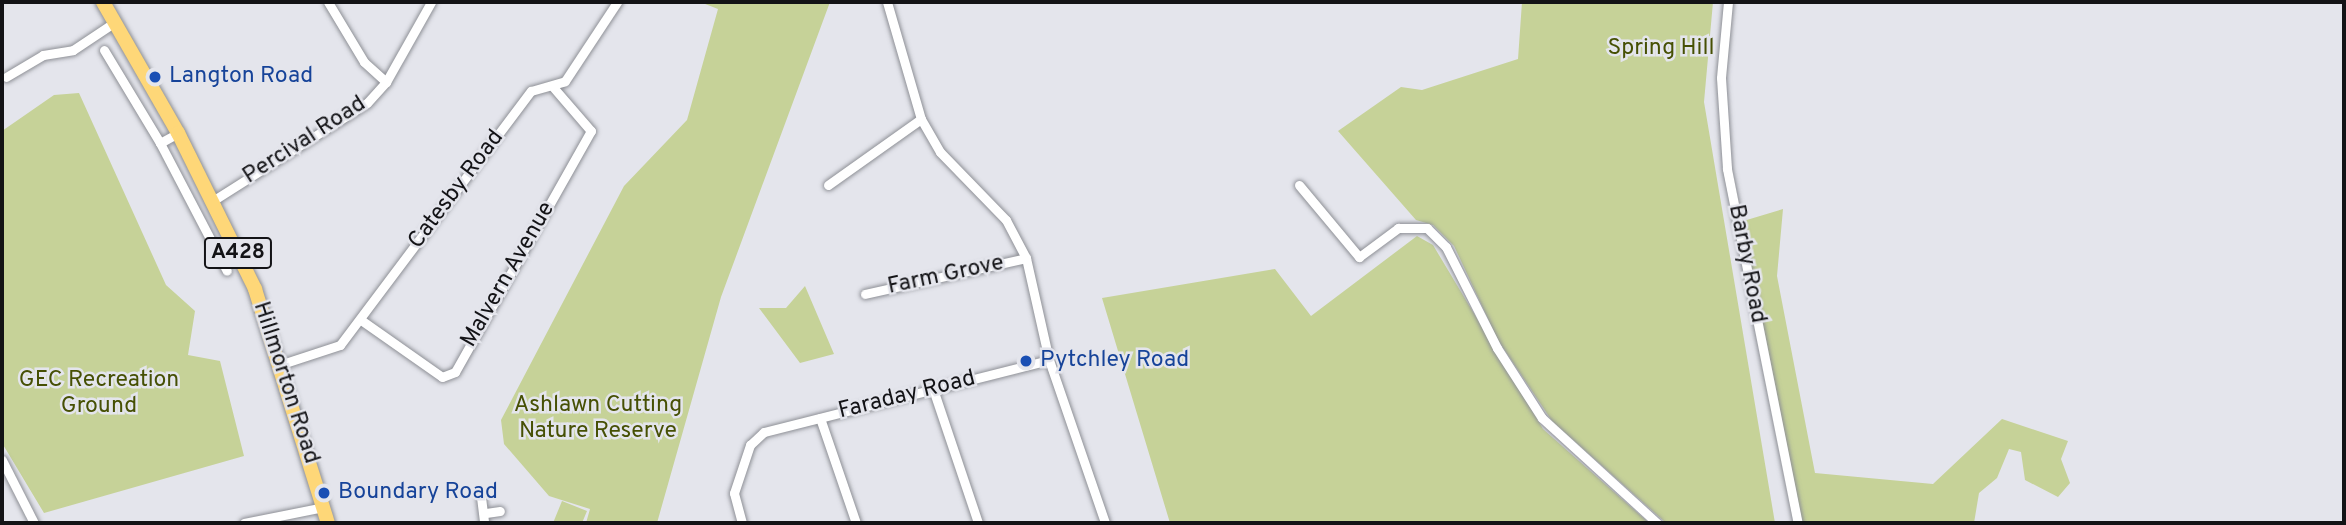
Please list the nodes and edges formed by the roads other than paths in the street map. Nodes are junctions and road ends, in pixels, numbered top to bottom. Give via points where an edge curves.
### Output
1 (103, 2) edge
2 (328, 2) edge
3 (431, 2) edge
4 (617, 2) edge
5 (887, 2) edge
6 (1728, 2) edge
7 (115, 22) junction
8 (104, 50) dead end
9 (6, 77) dead end
10 (386, 82) junction
11 (553, 87) junction
12 (920, 119) junction
13 (178, 133) junction
14 (160, 143) junction
15 (828, 185) dead end
16 (1299, 185) dead end
17 (214, 200) junction
18 (1026, 258) junction
19 (227, 271) dead end
20 (865, 294) dead end
21 (361, 320) junction
22 (1049, 360) junction
23 (282, 364) junction
24 (933, 389) junction
25 (820, 418) junction
26 (2, 460) edge
27 (481, 497) dead end
28 (324, 508) junction
29 (500, 511) dead end
30 (486, 513) junction
31 (34, 523) edge
32 (244, 523) edge
33 (328, 523) edge
34 (484, 523) edge
35 (742, 523) edge
36 (856, 523) edge
37 (978, 523) edge
38 (1105, 523) edge
39 (1657, 523) edge
40 (1798, 523) edge

1 - 7 highway, Hillmorton Road / A428
2 - 10 street via 364,62
3 - 10 street, Percival Road
4 - 11 street, Catesby Road via 565,81
5 - 12 street
6 - 40 street, Barby Road via 1721,78 1727,169
7 - 9 street via 73,50 43,55
7 - 13 highway, Hillmorton Road / A428
8 - 14 street
10 - 17 street, Percival Road via 341,123
11 - 21 street, Catesby Road via 531,91
11 - 21 street, Malvern Avenue via 591,131 455,372 442,377
12 - 15 street
12 - 18 street via 940,152 1006,220
13 - 14 street
13 - 17 highway, Hillmorton Road / A428
14 - 19 street
16 - 39 street via 1359,257 1398,228 1427,228 1446,247 1497,348 1542,418
17 - 23 highway, Hillmorton Road / A428
18 - 20 street, Farm Grove
18 - 22 street
21 - 23 street, Catesby Road via 340,345
22 - 24 street, Faraday Road
22 - 38 street
23 - 28 highway, Hillmorton Road / A428
24 - 25 street, Faraday Road
24 - 37 street
25 - 35 street, Faraday Road via 764,432 750,445 734,493
25 - 36 street
26 - 31 street
27 - 30 street
28 - 32 street
28 - 33 highway, Hillmorton Road / A428
29 - 30 street
30 - 34 street

